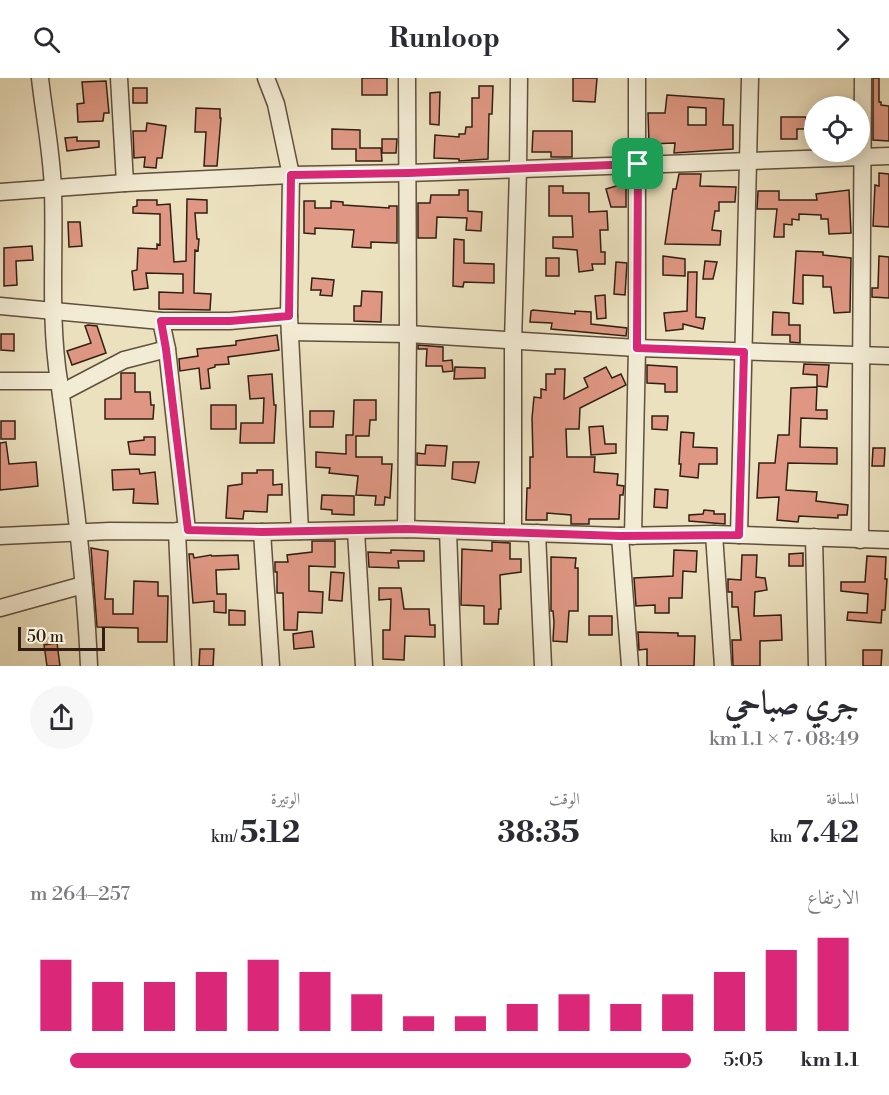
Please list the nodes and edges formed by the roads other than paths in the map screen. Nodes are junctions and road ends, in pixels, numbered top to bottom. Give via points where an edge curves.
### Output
1 (40, 78) edge
2 (119, 78) edge
3 (266, 78) edge
4 (407, 78) edge
5 (519, 78) edge
6 (637, 78) edge
7 (750, 78) edge
8 (863, 78) edge
9 (863, 96) edge
10 (870, 156) edge
11 (889, 156) edge
12 (804, 158) edge
13 (748, 160) junction
14 (862, 162) edge
15 (638, 164) junction
16 (518, 170) junction
17 (408, 173) junction
18 (291, 175) junction
19 (125, 183) junction
20 (53, 189) junction
21 (0, 192) edge
22 (0, 306) edge
23 (53, 312) junction
24 (161, 321) junction
25 (289, 324) junction
26 (408, 334) junction
27 (513, 342) junction
28 (637, 348) junction
29 (166, 349) junction
30 (744, 352) junction
31 (861, 355) junction
32 (889, 356) edge
33 (0, 381) edge
34 (60, 387) junction
35 (406, 529) junction
36 (182, 531) junction
37 (300, 531) junction
38 (356, 531) junction
39 (448, 531) junction
40 (78, 532) junction
41 (262, 532) junction
42 (513, 532) junction
43 (537, 533) junction
44 (714, 534) junction
45 (739, 535) junction
46 (0, 536) edge
47 (626, 536) junction
48 (814, 537) junction
49 (860, 540) junction
50 (889, 540) edge
51 (83, 585) junction
52 (0, 608) edge
53 (89, 666) edge
54 (183, 666) edge
55 (271, 666) edge
56 (364, 666) edge
57 (453, 666) edge
58 (543, 666) edge
59 (630, 666) edge
60 (723, 666) edge
61 (817, 666) edge

1 - 20 street
2 - 19 street
3 - 18 street via 276,104
4 - 17 street
5 - 16 street
6 - 15 street
7 - 13 street
8 - 9 street
10 - 11 street
12 - 13 street
13 - 15 street
13 - 30 street
14 - 31 street
15 - 16 street
15 - 28 street
16 - 17 street
16 - 27 street
17 - 18 street
17 - 26 street
18 - 19 street
18 - 25 street
19 - 20 street
20 - 21 street
20 - 23 street
22 - 23 street
23 - 24 street
23 - 34 street
24 - 25 street
24 - 29 street
25 - 26 street
25 - 37 street
26 - 27 street
26 - 35 street
27 - 28 street
27 - 42 street
28 - 30 street
28 - 47 street
29 - 34 street via 124,360
29 - 36 street
30 - 31 street
30 - 45 street
31 - 32 street
31 - 49 street
33 - 34 street
34 - 40 street
35 - 38 street
35 - 39 street
36 - 40 street
36 - 41 street
36 - 54 street
37 - 38 street
37 - 41 street
38 - 56 street
39 - 42 street
39 - 57 street
40 - 46 street
40 - 51 street
41 - 55 street
42 - 43 street
43 - 47 street
43 - 58 street
44 - 45 street
44 - 47 street
44 - 60 street
45 - 48 street
47 - 59 street
48 - 49 street
48 - 61 street
49 - 50 street
51 - 52 street
51 - 53 street

